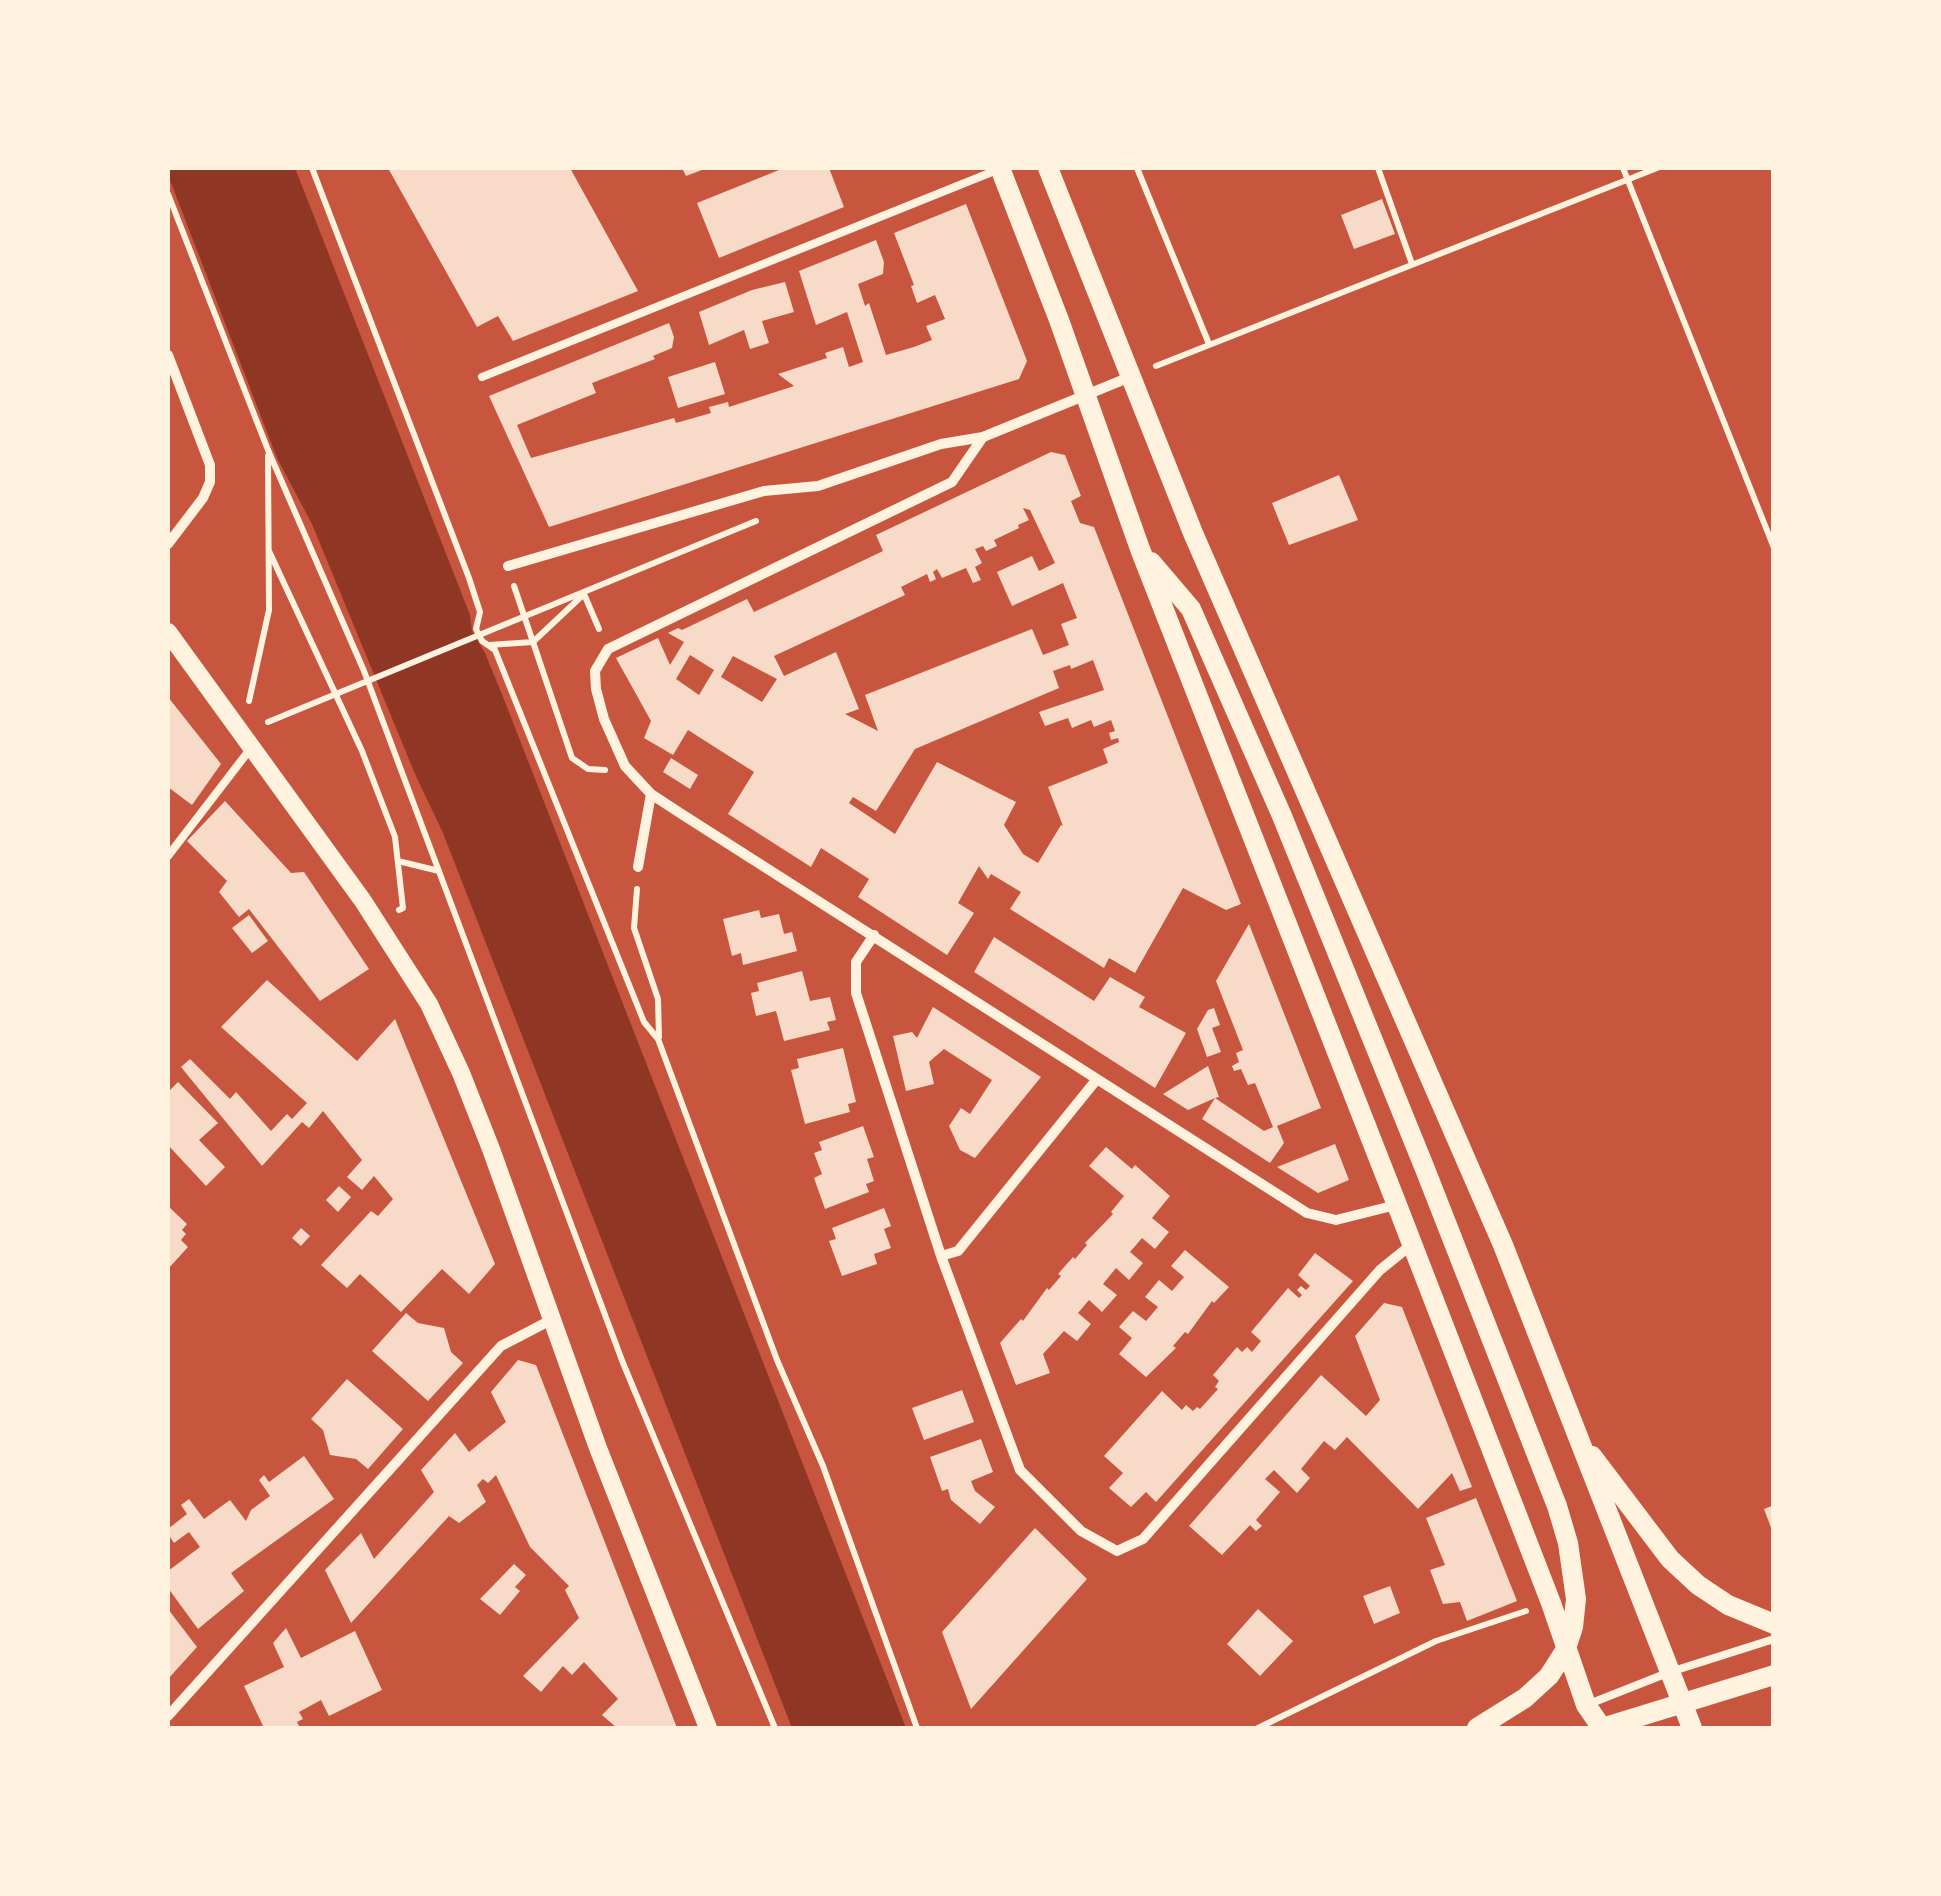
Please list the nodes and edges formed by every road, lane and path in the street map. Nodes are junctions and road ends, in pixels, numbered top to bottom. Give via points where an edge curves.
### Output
1 (312, 168) edge
2 (1001, 168) edge
3 (1048, 168) edge
4 (1137, 168) edge
5 (1378, 168) edge
6 (1622, 168) edge
7 (1656, 168) edge
8 (1627, 179) junction
9 (168, 194) edge
10 (1412, 264) junction
11 (1209, 344) junction
12 (168, 355) edge
13 (482, 377) dead end
14 (1130, 377) junction
15 (1086, 395) junction
16 (983, 437) junction
17 (268, 450) junction
18 (794, 488) junction
19 (168, 544) edge
20 (1774, 548) edge
21 (1140, 549) junction
22 (268, 551) junction
23 (508, 566) joint
24 (584, 594) junction
25 (523, 617) junction
26 (168, 632) edge
27 (533, 642) junction
28 (488, 645) junction
29 (604, 654) junction
30 (335, 695) junction
31 (283, 715) dead end
32 (246, 741) junction
33 (631, 772) junction
34 (651, 794) junction
35 (168, 856) edge
36 (638, 868) joint
37 (439, 871) junction
38 (874, 935) junction
39 (658, 1039) junction
40 (1097, 1080) junction
41 (1397, 1205) junction
42 (1412, 1244) junction
43 (941, 1256) junction
44 (551, 1320) junction
45 (1576, 1436) junction
46 (1550, 1603) junction
47 (1774, 1624) edge
48 (1774, 1639) edge
49 (1670, 1672) junction
50 (1774, 1675) edge
51 (1586, 1705) junction
52 (168, 1716) edge
53 (708, 1728) edge
54 (775, 1728) edge
55 (917, 1728) edge
56 (1258, 1728) edge
57 (1476, 1728) edge
58 (1602, 1728) edge
59 (1692, 1728) edge

1 - 28 path via 462,559 480,612 476,629
2 - 13 lane
2 - 15 main road
3 - 14 main road
4 - 11 path
5 - 10 path
6 - 8 path
7 - 8 path
8 - 10 path
8 - 20 path
9 - 17 path
10 - 11 path
11 - 14 path
12 - 19 street via 210,465 203,498
14 - 15 street
14 - 45 main road via 1503,1245
15 - 16 street
15 - 21 main road
16 - 18 street
16 - 29 street via 952,482
17 - 22 path
17 - 37 path via 364,671
18 - 23 street
18 - 24 path via 755,522
21 - 41 main road
21 - 57 main road via 1192,609 1282,816 1568,1543 1576,1599 1565,1652 1525,1698
22 - 30 path
22 - 32 path via 269,610
23 - 25 path
24 - 25 path
24 - 27 path
24 - 29 path
25 - 27 path
25 - 30 path
26 - 32 street
27 - 28 path
27 - 33 path via 572,758 588,769
28 - 39 path via 550,781 644,1022
29 - 33 street via 596,688
30 - 31 path
30 - 37 path via 362,750 398,861
32 - 35 lane
32 - 44 street via 430,1004
33 - 34 street
34 - 36 street
34 - 38 street
36 - 39 path via 634,928 658,999
37 - 54 path via 623,1363
38 - 40 street
38 - 43 street via 856,962 856,993
39 - 55 path
40 - 41 street via 1316,1217 1336,1220
40 - 43 street via 958,1250
41 - 42 main road
42 - 43 street via 1380,1270 1143,1539 1117,1550 1081,1532 1020,1470
42 - 46 main road
44 - 52 street via 501,1346
44 - 53 street
45 - 47 main road via 1698,1586
45 - 49 main road
46 - 51 main road
46 - 56 path via 1436,1641
48 - 49 lane
49 - 51 lane
49 - 59 main road
50 - 58 main road
51 - 58 main road

